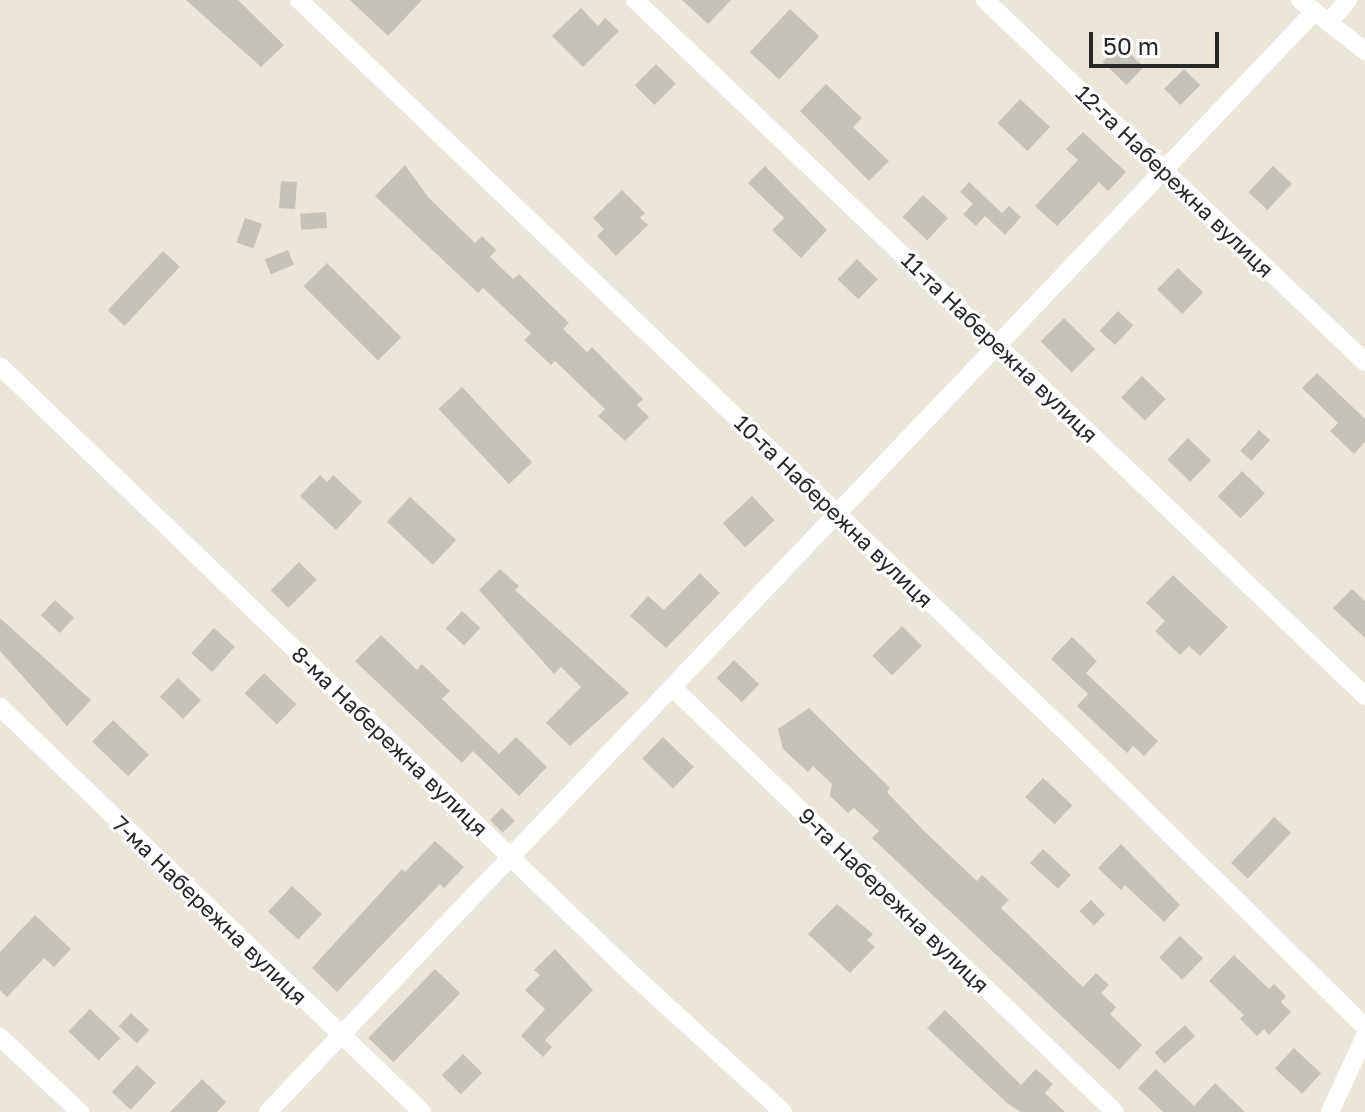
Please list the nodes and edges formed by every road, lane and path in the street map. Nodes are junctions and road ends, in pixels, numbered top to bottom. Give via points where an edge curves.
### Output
1 (299, 0) edge
2 (635, 0) edge
3 (985, 0) edge
4 (1348, 0) edge
5 (1315, 11) edge
6 (1365, 51) edge
7 (1165, 171) junction
8 (998, 344) junction
9 (1365, 362) edge
10 (0, 366) edge
11 (837, 514) junction
12 (673, 688) junction
13 (1365, 696) edge
14 (0, 707) edge
15 (512, 857) junction
16 (1365, 1027) edge
17 (341, 1035) junction
18 (1365, 1036) edge
19 (0, 1037) edge
20 (80, 1112) edge
21 (268, 1112) edge
22 (422, 1112) edge
23 (783, 1112) edge
24 (1115, 1112) edge
25 (1330, 1112) edge

1 - 11 street, 10-та Набережна вулиця
2 - 8 street, 11-та Набережна вулиця
3 - 7 street, 12-та Набережна вулиця
4 - 5 street
5 - 6 street
5 - 7 street
7 - 8 street
7 - 9 street, 12-та Набережна вулиця
8 - 11 street
8 - 13 street, 11-та Набережна вулиця
10 - 15 street, 8-ма Набережна вулиця
11 - 12 street
11 - 16 street, 10-та Набережна вулиця
12 - 15 street
12 - 24 street, 9-та Набережна вулиця
14 - 17 street, 7-ма Набережна вулиця
15 - 17 street
15 - 23 street, 8-ма Набережна вулиця
17 - 21 street
17 - 22 street, 7-ма Набережна вулиця
18 - 25 street
19 - 20 street

